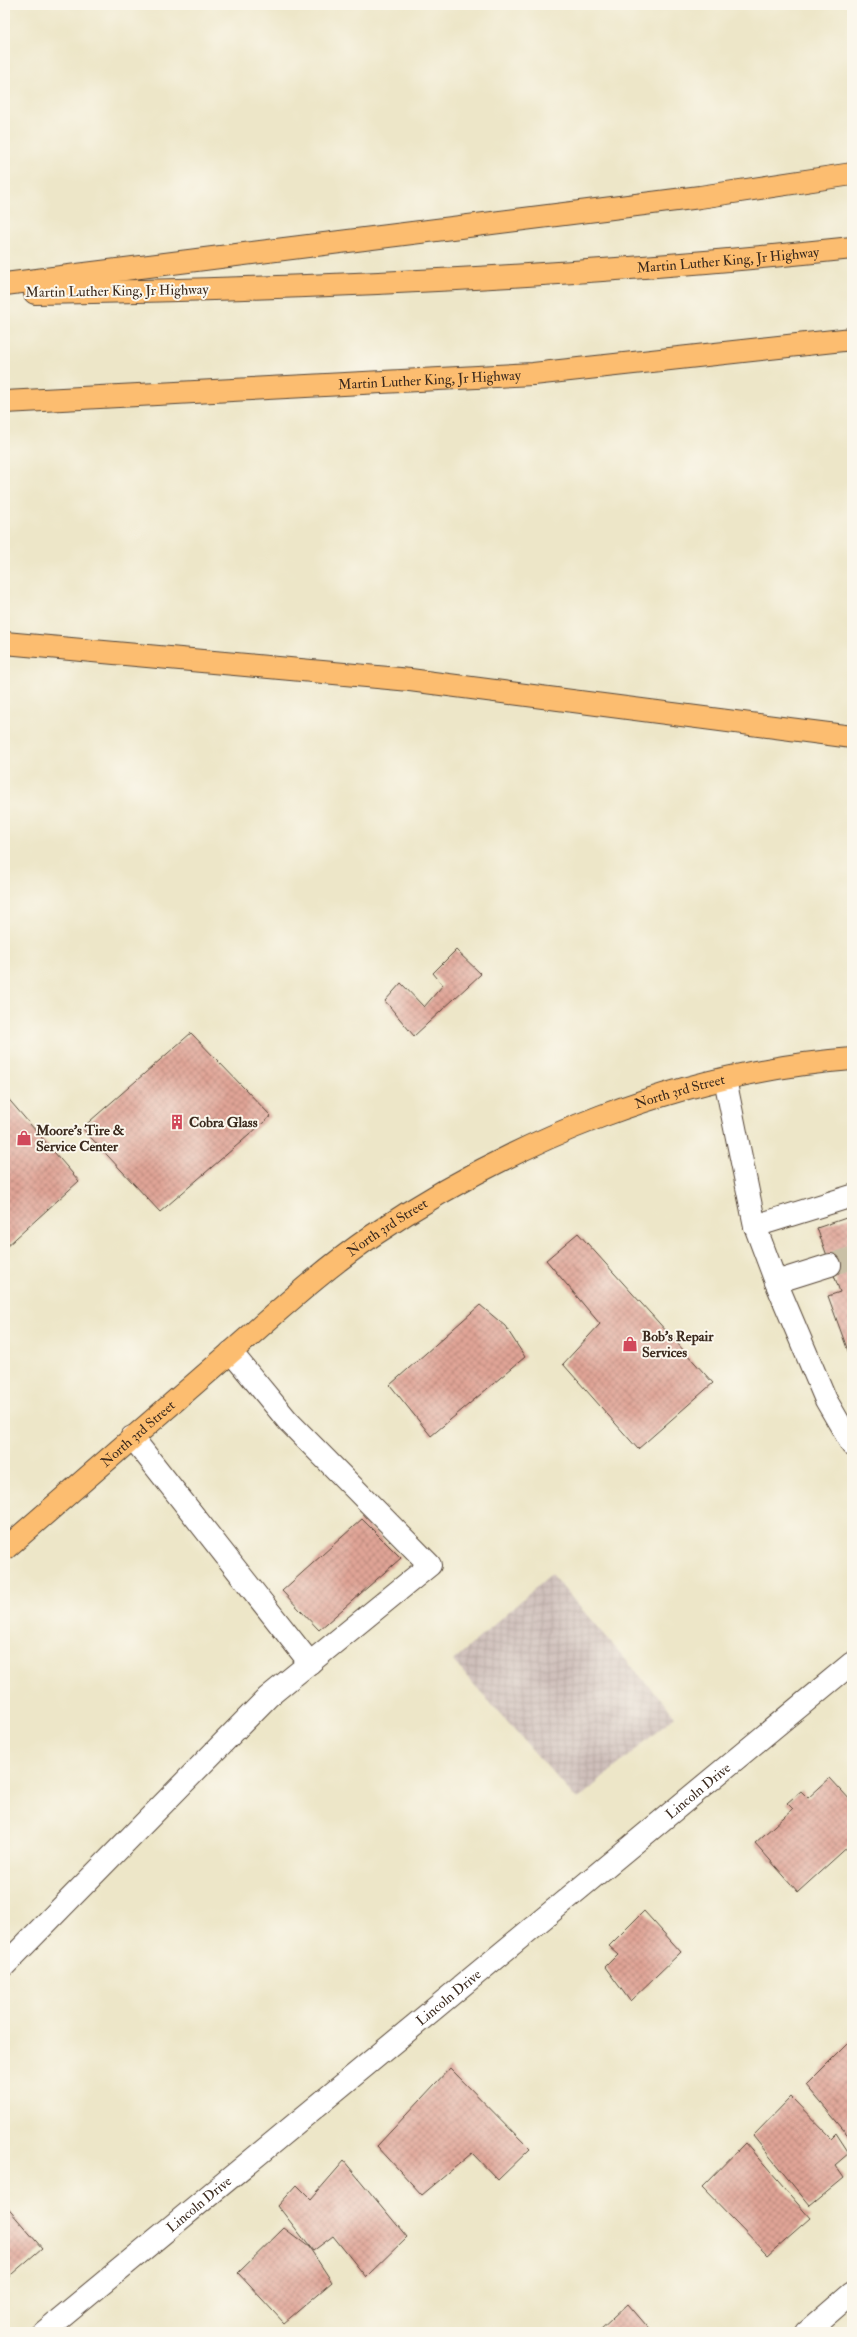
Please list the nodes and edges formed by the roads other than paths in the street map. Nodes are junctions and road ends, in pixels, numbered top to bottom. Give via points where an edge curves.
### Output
1 (852, 174) edge
2 (852, 248) edge
3 (5, 284) edge
4 (5, 294) edge
5 (852, 339) edge
6 (5, 402) edge
7 (5, 642) edge
8 (724, 720) junction
9 (852, 737) edge
10 (852, 752) edge
11 (852, 1059) edge
12 (725, 1079) junction
13 (852, 1196) edge
14 (755, 1226) junction
15 (830, 1265) tunnel mouth
16 (776, 1282) junction
17 (231, 1352) junction
18 (132, 1437) junction
19 (852, 1445) edge
20 (5, 1549) edge
21 (310, 1663) junction
22 (852, 1663) edge
23 (5, 1965) edge
24 (852, 2293) edge
25 (44, 2332) edge
26 (807, 2332) edge

1 - 3 main road via 700,197
2 - 4 main road, Martin Luther King, Jr Highway via 719,262 508,277 177,291
5 - 6 main road, Martin Luther King, Jr Highway via 533,374
7 - 8 main road via 410,680
8 - 9 main road
8 - 10 main road
11 - 12 main road, North 3rd Street via 760,1071
12 - 14 street
12 - 17 main road, North 3rd Street via 682,1089 606,1114 529,1147 452,1185 315,1278
13 - 14 street
14 - 16 street
15 - 16 street
16 - 19 street via 826,1400
17 - 18 main road, North 3rd Street
17 - 21 street via 288,1421 430,1565
18 - 20 main road, North 3rd Street
18 - 21 street
21 - 23 street via 268,1697
22 - 25 street, Lincoln Drive
24 - 26 street

